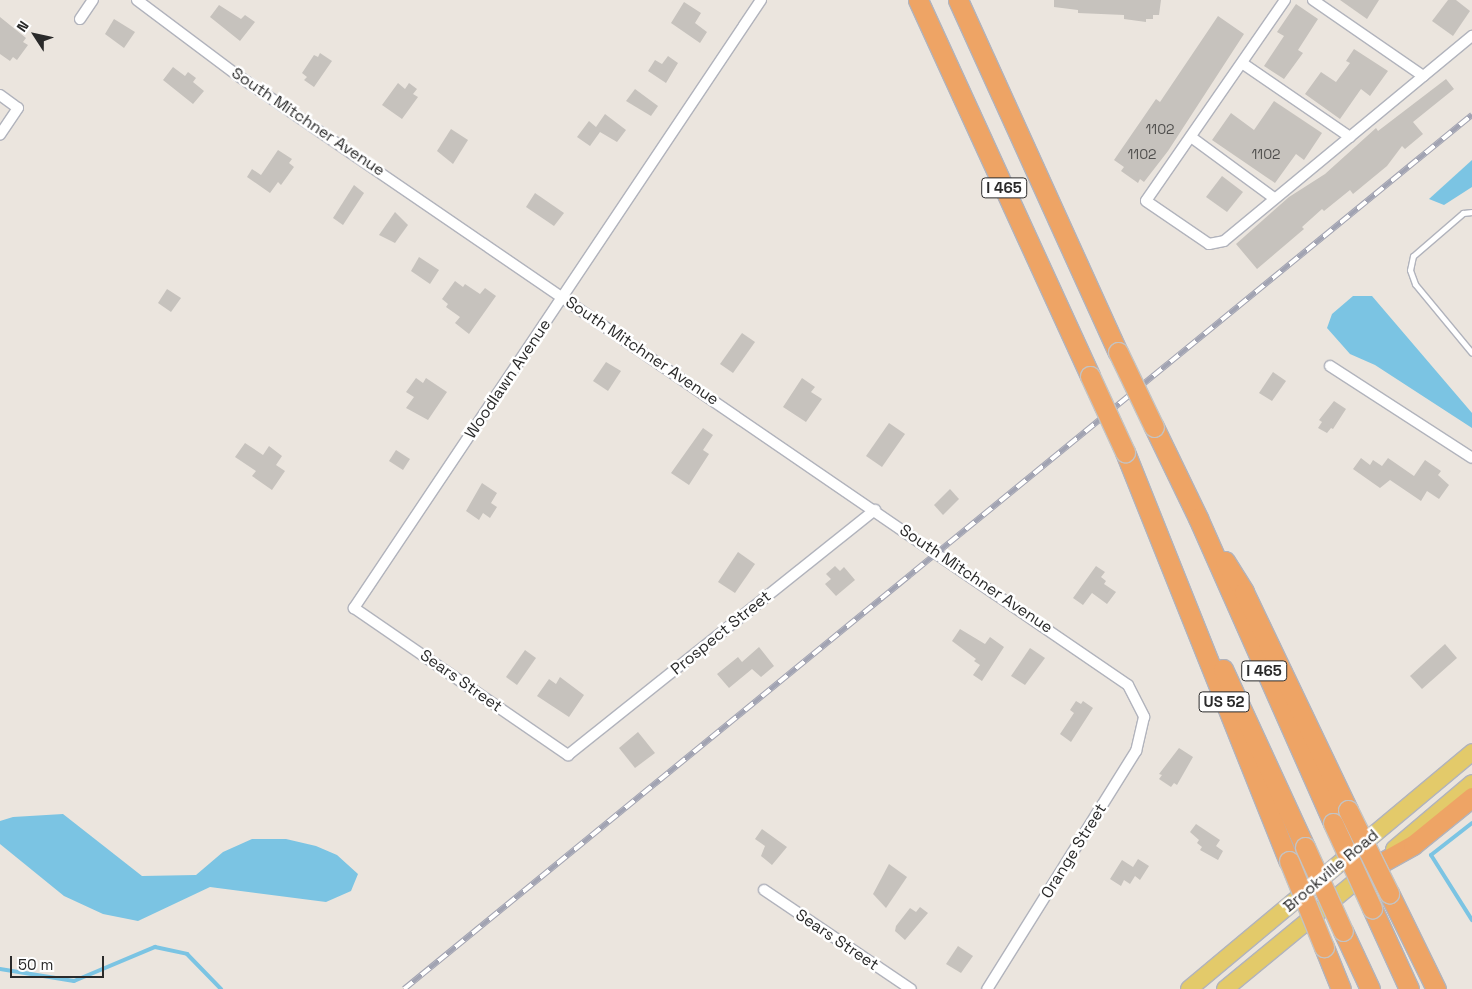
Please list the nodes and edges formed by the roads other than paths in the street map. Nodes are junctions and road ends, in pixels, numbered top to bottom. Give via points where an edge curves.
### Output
1 (93, 0) edge
2 (137, 0) edge
3 (761, 0) edge
4 (918, 0) edge
5 (958, 0) edge
6 (1285, 0) edge
7 (1313, 0) edge
8 (80, 18) dead end
9 (1472, 36) edge
10 (1242, 63) junction
11 (1423, 76) junction
12 (0, 96) edge
13 (0, 134) edge
14 (1350, 136) junction
15 (1190, 137) junction
16 (1274, 198) junction
17 (1472, 212) edge
18 (564, 297) junction
19 (1472, 353) edge
20 (1330, 366) dead end
21 (1472, 458) edge
22 (875, 510) junction
23 (1198, 518) junction
24 (1162, 542) junction
25 (354, 608) joint
26 (1141, 706) joint
27 (1472, 752) edge
28 (568, 755) joint
29 (1472, 783) edge
30 (1472, 797) edge
31 (1370, 869) junction
32 (764, 890) dead end
33 (911, 989) edge
34 (987, 989) edge
35 (1189, 989) edge
36 (1225, 989) edge
37 (1341, 989) edge
38 (1370, 989) edge
39 (1409, 989) edge
40 (1436, 989) edge

1 - 8 street
2 - 18 street, South Mitchner Avenue via 237,75
3 - 18 street, Woodlawn Avenue
4 - 24 highway, I 465, bridge
5 - 23 highway, I 465, bridge via 1118,352
6 - 10 street
7 - 11 street
9 - 11 street
10 - 14 street
10 - 15 street
11 - 14 street
12 - 13 street via 18,108
14 - 16 street
15 - 16 street
15 - 16 street via 1146,201 1204,242 1214,244 1224,241
17 - 19 lane via 1463,213 1413,256 1410,270 1415,284
18 - 22 street, South Mitchner Avenue
18 - 25 street, Woodlawn Avenue
20 - 21 street
22 - 26 street, South Mitchner Avenue via 1110,671 1128,685
22 - 28 street, Prospect Street
23 - 39 highway, I 465, bridge via 1231,599
23 - 40 highway, bridge via 1244,592
24 - 37 highway, US 52, bridge
24 - 38 highway, I 465, bridge
25 - 28 street, Sears Street
26 - 34 street, Orange Street via 1143,727 1136,751
27 - 35 main road, Brookville Road
29 - 31 main road, Brookville Road
30 - 31 highway via 1413,845
31 - 36 main road, Brookville Road
32 - 33 street, Sears Street

